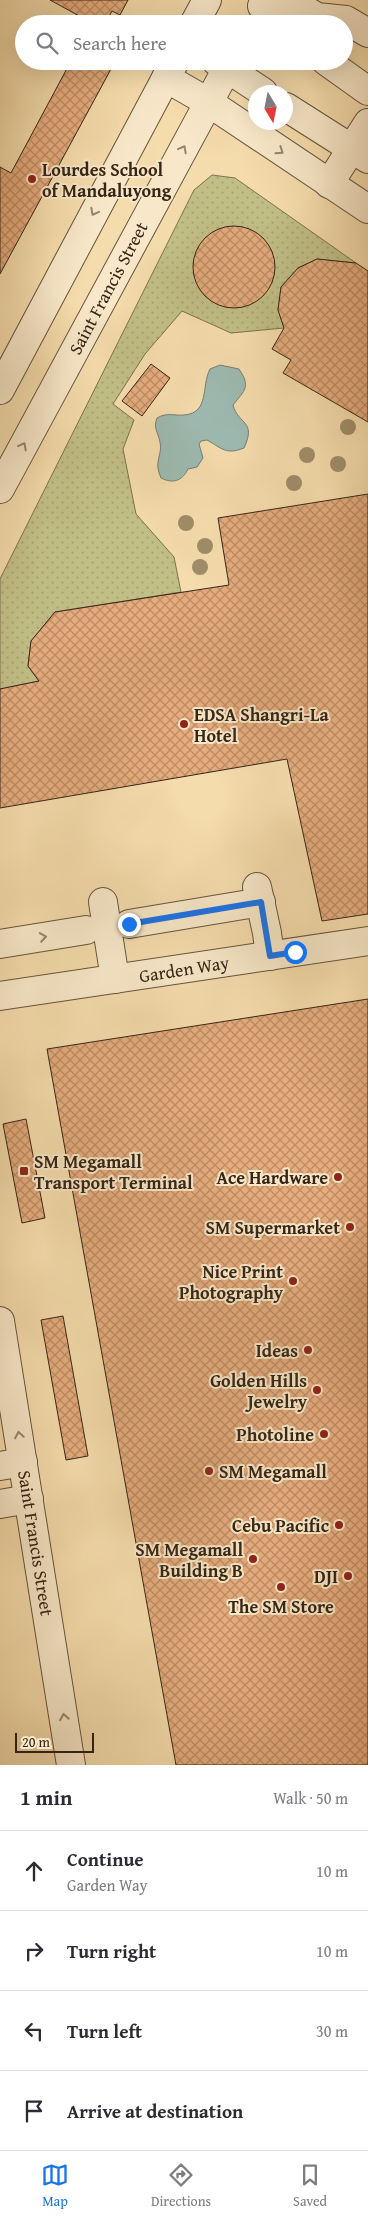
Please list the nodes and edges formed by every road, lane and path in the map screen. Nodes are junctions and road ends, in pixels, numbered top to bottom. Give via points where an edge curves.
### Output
1 (206, 0) edge
2 (288, 0) edge
3 (260, 10) edge
4 (198, 15) edge
5 (281, 15) edge
6 (302, 15) edge
7 (353, 24) edge
8 (368, 33) edge
9 (170, 70) edge
10 (222, 70) edge
11 (233, 70) edge
12 (339, 70) edge
13 (254, 85) edge
14 (368, 91) edge
15 (208, 102) junction
16 (293, 111) edge
17 (368, 123) edge
18 (364, 156) edge
19 (335, 188) junction
20 (368, 209) edge
21 (0, 390) edge
22 (0, 489) edge
23 (103, 902) dead end
24 (129, 924) dead end
25 (86, 930) dead end
26 (368, 941) edge
27 (0, 944) edge
28 (270, 956) junction
29 (115, 979) junction
30 (0, 996) edge
31 (0, 1321) edge
32 (12, 1464) edge
33 (29, 1499) junction
34 (0, 1504) edge
35 (71, 1765) edge

1 - 4 street
2 - 6 street
3 - 5 street
7 - 8 street
9 - 15 street
9 -> 21 street
10 - 15 street, Saint Francis Street
11 - 13 street
12 - 14 street
15 -> 19 street
22 -> 15 street, Saint Francis Street
16 - 18 street
17 - 18 street
18 - 19 street
19 - 20 street
23 - 29 street
24 - 28 street via 259,894
27 -> 25 street
26 - 28 street, Garden Way
28 - 29 street, Garden Way
29 - 30 street, Garden Way
32 -> 31 street, Saint Francis Street
32 - 33 street, Saint Francis Street
33 - 34 street
35 -> 33 street, Saint Francis Street

